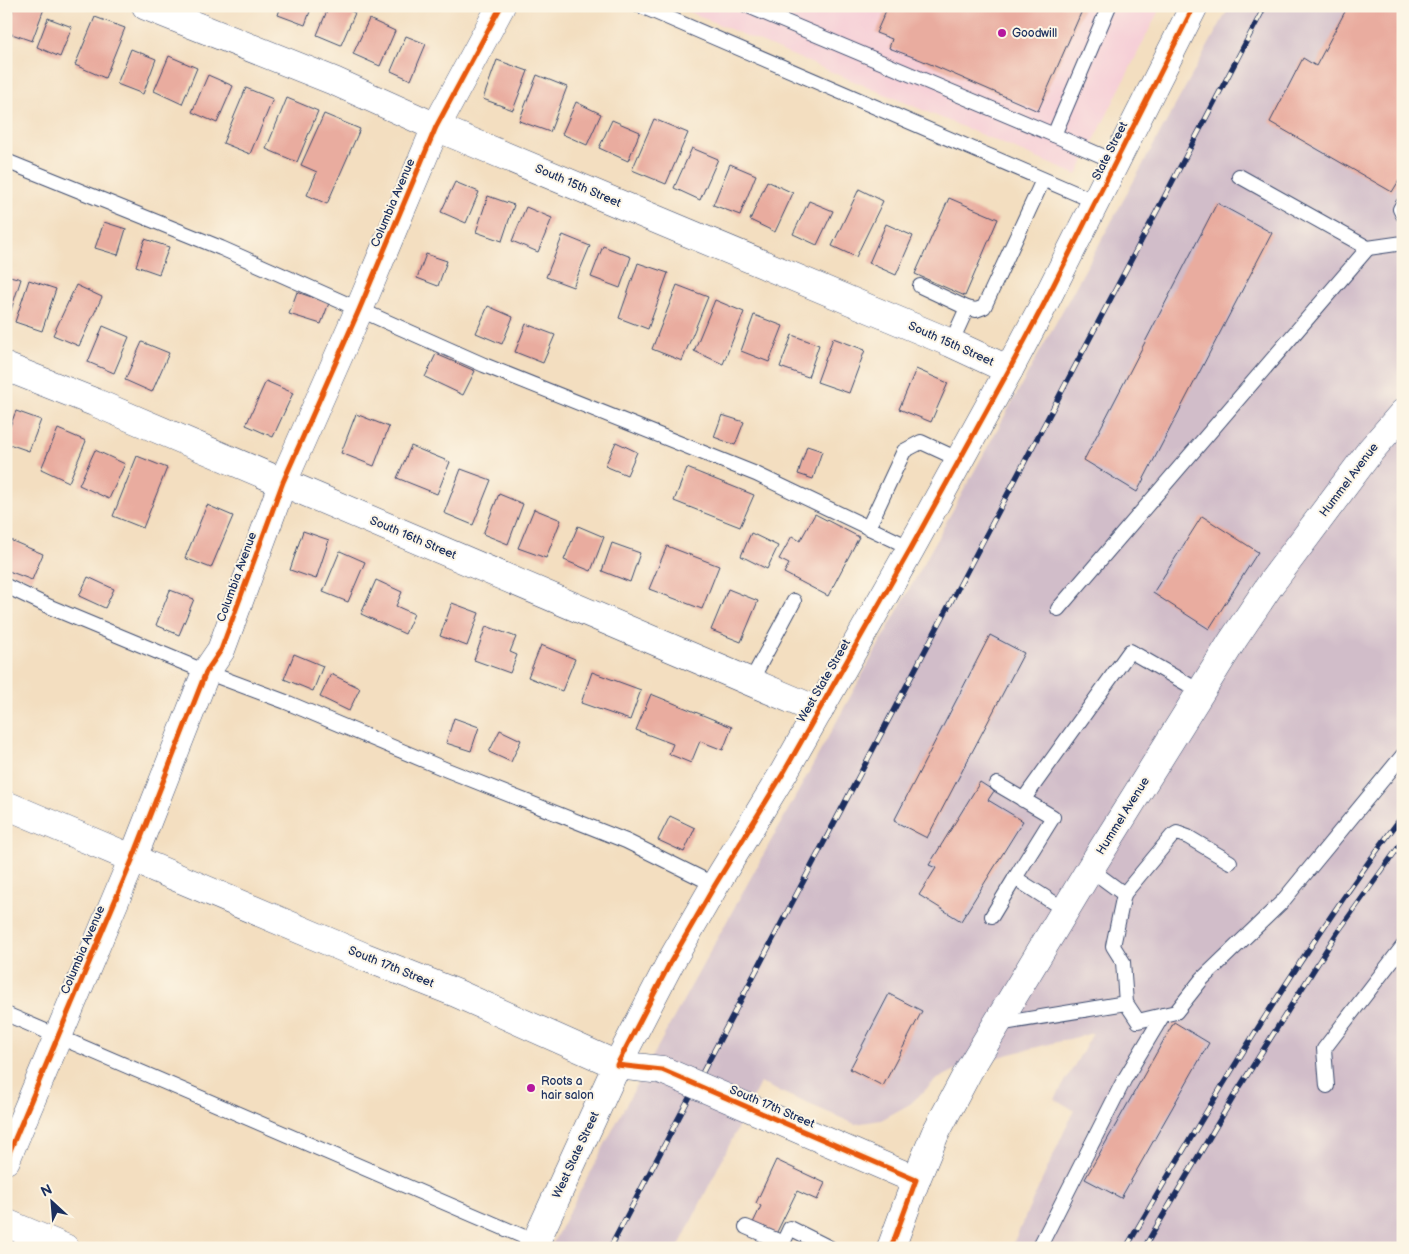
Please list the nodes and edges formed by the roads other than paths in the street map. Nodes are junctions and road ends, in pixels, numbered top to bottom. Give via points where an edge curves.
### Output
1 (146, 6) edge
2 (501, 6) edge
3 (641, 6) edge
4 (748, 6) edge
5 (1109, 6) edge
6 (1194, 6) edge
7 (436, 127) junction
8 (1054, 135) junction
9 (6, 161) edge
10 (1116, 162) junction
11 (1239, 176) dead end
12 (1042, 180) junction
13 (1096, 202) junction
14 (1403, 204) edge
15 (1403, 215) edge
16 (1403, 243) edge
17 (1368, 248) junction
18 (920, 286) dead end
19 (1044, 304) joint
20 (967, 308) junction
21 (359, 310) junction
22 (951, 342) junction
23 (6, 367) edge
24 (1009, 370) junction
25 (1403, 413) edge
26 (960, 460) junction
27 (283, 482) junction
28 (868, 528) junction
29 (911, 548) junction
30 (6, 586) edge
31 (794, 601) dead end
32 (1058, 609) dead end
33 (206, 672) junction
34 (751, 681) junction
35 (1201, 692) junction
36 (819, 711) junction
37 (1403, 755) edge
38 (997, 784) dead end
39 (1024, 800) junction
40 (6, 804) edge
41 (133, 858) junction
42 (1230, 862) dead end
43 (1090, 869) junction
44 (1015, 878) junction
45 (715, 885) junction
46 (1124, 894) junction
47 (1066, 910) junction
48 (992, 916) dead end
49 (1403, 946) edge
50 (1126, 1003) junction
51 (6, 1014) edge
52 (1163, 1015) junction
53 (997, 1024) junction
54 (58, 1036) junction
55 (617, 1065) junction
56 (1327, 1086) dead end
57 (6, 1160) edge
58 (916, 1180) junction
59 (6, 1224) edge
60 (746, 1227) dead end
61 (535, 1245) edge
62 (65, 1248) edge
63 (830, 1248) edge
64 (891, 1248) edge
65 (1039, 1248) edge

1 - 7 street, South 15th Street via 334,81
2 - 7 street, Columbia Avenue
3 - 12 lane
4 - 8 lane
5 - 8 lane
6 - 10 street, State Street
7 - 21 street, Columbia Avenue
7 - 22 street, South 15th Street
8 - 10 lane
9 - 21 lane via 220,248
10 - 13 street, State Street
11 - 17 lane
12 - 13 lane
12 - 20 lane via 984,307 976,310
13 - 19 street, State Street
14 - 15 lane via 1400,209
16 - 17 lane
17 - 32 lane
18 - 20 lane
19 - 24 street, West State Street
20 - 22 lane
21 - 27 street, Columbia Avenue
21 - 28 lane via 484,365 756,474
22 - 24 street, South 15th Street
23 - 27 street, South 16th Street
24 - 26 street, West State Street
25 - 35 street, Hummel Avenue via 1371,450 1272,582
26 - 28 lane via 921,442 904,451
26 - 29 street, West State Street
27 - 33 street, Columbia Avenue via 221,650
27 - 34 street, South 16th Street
28 - 29 lane
29 - 36 street, West State Street
30 - 33 lane
31 - 34 lane
33 - 41 street, Columbia Avenue
33 - 45 lane via 626,841
34 - 36 street, South 16th Street
35 - 39 lane via 1130,651
35 - 43 street, Hummel Avenue
36 - 45 street, West State Street
37 - 52 lane via 1282,902 1202,979 1176,1012
38 - 39 lane
39 - 44 lane via 1053,817
40 - 41 street, South 17th Street
41 - 54 street, Columbia Avenue
41 - 55 street, South 17th Street via 356,954 456,993
42 - 46 lane via 1177,833
43 - 46 lane
43 - 47 street, Hummel Avenue
44 - 47 lane
44 - 48 lane
45 - 55 street, West State Street
46 - 50 lane via 1113,946 1123,962
47 - 53 street, Hummel Avenue
49 - 56 lane via 1324,1049
50 - 52 lane via 1138,1021
50 - 53 lane
51 - 54 lane
52 - 65 lane via 1124,1080
53 - 58 street, Hummel Avenue via 969,1070
54 - 57 street, Columbia Avenue
54 - 61 lane
55 - 58 street, South 17th Street, bridge via 662,1070
55 - 61 street, West State Street
58 - 64 street, Hummel Avenue
59 - 62 street
60 - 63 lane via 783,1243 790,1228

